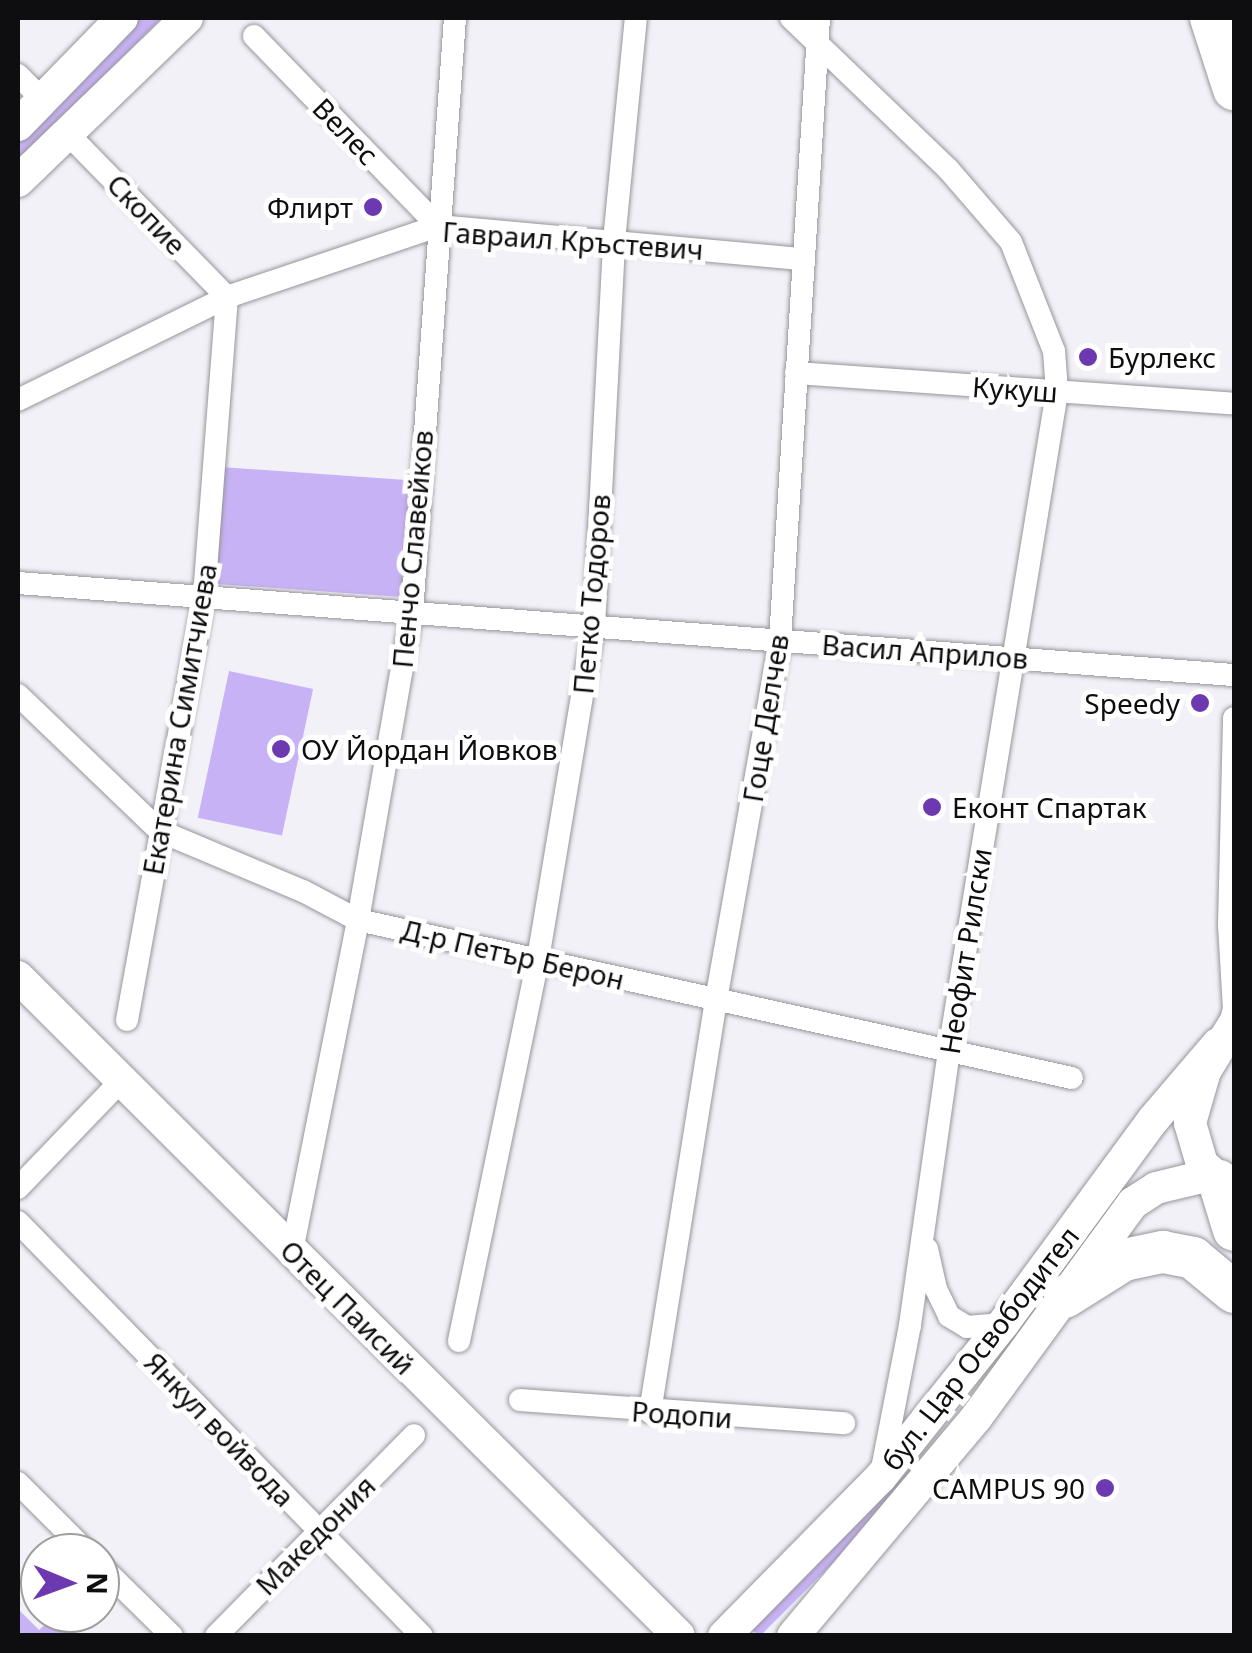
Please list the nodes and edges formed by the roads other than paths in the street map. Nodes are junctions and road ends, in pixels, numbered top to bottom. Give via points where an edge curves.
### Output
1 (122, 18) edge
2 (187, 18) edge
3 (455, 18) edge
4 (636, 18) edge
5 (791, 18) edge
6 (819, 18) edge
7 (1200, 18) edge
8 (1211, 18) edge
9 (254, 36) dead end
10 (817, 44) junction
11 (18, 75) edge
12 (1232, 80) edge
13 (43, 100) junction
14 (18, 125) edge
15 (66, 132) junction
16 (18, 181) edge
17 (438, 226) junction
18 (614, 241) junction
19 (804, 259) junction
20 (227, 297) junction
21 (796, 373) junction
22 (1057, 392) junction
23 (18, 400) edge
24 (1234, 404) edge
25 (18, 583) edge
26 (204, 596) junction
27 (412, 612) junction
28 (594, 626) junction
29 (780, 640) junction
30 (1012, 658) junction
31 (1234, 675) edge
32 (18, 695) edge
33 (1234, 718) edge
34 (160, 831) junction
35 (358, 920) junction
36 (538, 959) junction
37 (18, 977) edge
38 (716, 1000) junction
39 (127, 1020) dead end
40 (1227, 1033) edge
41 (949, 1051) junction
42 (1072, 1078) dead end
43 (122, 1080) junction
44 (1221, 1182) edge
45 (18, 1188) edge
46 (18, 1222) edge
47 (1234, 1230) edge
48 (924, 1236) junction
49 (292, 1252) junction
50 (1234, 1292) edge
51 (1066, 1297) junction
52 (1003, 1324) junction
53 (459, 1340) dead end
54 (520, 1400) dead end
55 (650, 1412) junction
56 (844, 1423) dead end
57 (414, 1436) dead end
58 (880, 1478) junction
59 (18, 1483) edge
60 (320, 1530) junction
61 (68, 1533) edge
62 (120, 1585) edge
63 (172, 1636) edge
64 (216, 1636) edge
65 (422, 1636) edge
66 (679, 1636) edge
67 (724, 1636) edge
68 (793, 1636) edge

1 - 13 main road
2 - 15 main road
3 - 17 street, Пенчо Славейков
4 - 18 street, Петко Тодоров
5 - 10 street, Неофит Рилски
6 - 10 street, Гоце Делчев
7 - 12 highway
8 - 12 highway
9 - 17 street, Велес
10 - 19 street, Гоце Делчев
10 - 22 street, Неофит Рилски via 948,169 1011,242 1054,351
11 - 13 street
13 - 14 main road
15 - 16 main road
15 - 20 street, Скопие
17 - 18 street, Гавраил Кръстевич
17 - 20 street, Гавраил Кръстевич
17 - 27 street, Пенчо Славейков
18 - 19 street, Гавраил Кръстевич
18 - 28 street, Петко Тодоров
19 - 21 street, Гоце Делчев
20 - 23 street, Гавраил Кръстевич
20 - 26 street, Екатерина Симитчиева
21 - 22 street, Кукуш
21 - 29 street, Гоце Делчев
22 - 24 street, Кукуш
22 - 30 street, Неофит Рилски
25 - 26 street, Васил Априлов
26 - 27 street, Васил Априлов
26 - 34 street, Екатерина Симитчиева
27 - 28 street, Васил Априлов
27 - 35 street, Пенчо Славейков
28 - 29 street, Васил Априлов
28 - 36 street, Петко Тодоров
29 - 30 street, Васил Априлов
29 - 38 street, Гоце Делчев
30 - 31 street, Васил Априлов
30 - 41 street, Неофит Рилски
32 - 34 street, Д-р Петър Берон
33 - 40 street via 1234,1009
34 - 35 street, Д-р Петър Берон
34 - 39 street, Екатерина Симитчиева
35 - 36 street, Д-р Петър Берон
35 - 49 street, Пенчо Славейков
36 - 38 street, Д-р Петър Берон
36 - 53 street, Петко Тодоров
37 - 43 main road, Отец Паисий
38 - 41 street, Д-р Петър Берон
38 - 55 street, Гоце Делчев
40 - 44 main road via 1190,1123 1196,1152
40 - 52 main road, бул. Цар Освободител via 1153,1120
41 - 42 street, Д-р Петър Берон
41 - 48 street, Неофит Рилски
43 - 45 street
43 - 49 main road, Отец Паисий
44 - 47 highway
44 - 51 main road, бул. Цар Освободител via 1156,1188 1132,1203
46 - 60 street, Янкул войвода
48 - 52 street, Неофит Рилски via 950,1316 968,1327
48 - 58 street, Неофит Рилски
49 - 66 main road, Отец Паисий
50 - 51 highway via 1193,1258 1163,1252 1124,1260
51 - 68 main road, бул. Цар Освободител via 934,1472
52 - 58 main road, бул. Цар Освободител
54 - 55 street, Родопи
55 - 56 street, Родопи
57 - 60 street, Македония
58 - 67 main road, бул. Цар Освободител
59 - 61 street
60 - 64 street, Македония
60 - 65 street, Янкул войвода
62 - 63 street

